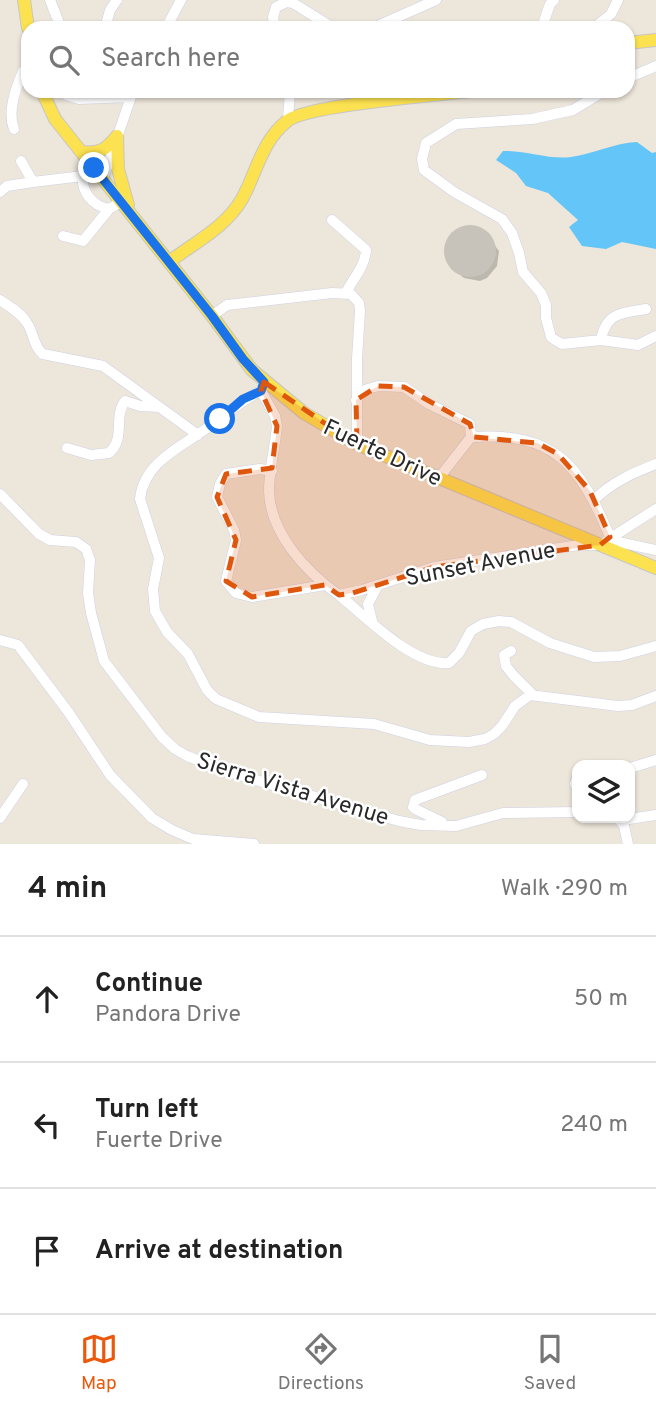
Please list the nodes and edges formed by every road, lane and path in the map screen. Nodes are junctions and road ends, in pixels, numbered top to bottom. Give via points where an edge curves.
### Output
1 (24, 0) edge
2 (50, 0) edge
3 (117, 0) edge
4 (181, 0) edge
5 (436, 0) edge
6 (554, 0) edge
7 (618, 0) edge
8 (27, 21) edge
9 (58, 21) edge
10 (107, 21) edge
11 (170, 21) edge
12 (274, 21) edge
13 (321, 21) edge
14 (389, 21) edge
15 (544, 21) edge
16 (602, 21) edge
17 (656, 40) edge
18 (635, 42) edge
19 (656, 66) edge
20 (635, 75) edge
21 (21, 77) edge
22 (45, 98) edge
23 (131, 98) edge
24 (290, 98) edge
25 (415, 98) edge
26 (593, 98) edge
27 (288, 119) junction
28 (15, 129) dead end
29 (117, 136) junction
30 (81, 152) junction
31 (21, 162) dead end
32 (88, 172) junction
33 (103, 179) junction
34 (33, 182) junction
35 (0, 192) edge
36 (121, 202) junction
37 (109, 209) junction
38 (132, 215) junction
39 (332, 219) dead end
40 (63, 236) dead end
41 (169, 262) junction
42 (346, 293) junction
43 (0, 300) edge
44 (646, 309) dead end
45 (212, 316) junction
46 (656, 336) edge
47 (601, 340) junction
48 (262, 386) junction
49 (356, 400) junction
50 (159, 407) junction
51 (198, 435) junction
52 (471, 437) junction
53 (357, 444) junction
54 (67, 448) dead end
55 (656, 464) edge
56 (271, 471) junction
57 (438, 479) junction
58 (0, 494) edge
59 (594, 500) junction
60 (656, 509) edge
61 (605, 541) junction
62 (656, 550) edge
63 (656, 568) edge
64 (325, 585) junction
65 (378, 585) junction
66 (339, 595) junction
67 (372, 622) junction
68 (0, 640) edge
69 (656, 646) edge
70 (511, 651) dead end
71 (533, 695) junction
72 (656, 696) edge
73 (656, 760) edge
74 (635, 766) edge
75 (482, 775) dead end
76 (23, 784) dead end
77 (572, 812) edge
78 (656, 816) edge
79 (0, 818) edge
80 (635, 819) edge
81 (621, 823) edge
82 (449, 825) junction
83 (254, 844) edge
84 (628, 844) edge

1 - 8 main road
2 - 9 street
3 - 10 street
4 - 11 street
5 - 14 street
6 - 15 street
7 - 16 street
12 - 13 street via 276,7 287,2
17 - 18 main road
19 - 20 street
21 - 28 street via 13,103
22 - 30 main road, Fuerte Drive
23 - 29 street
24 - 27 street
25 - 27 main road
26 - 47 street via 573,110 532,119 456,124 426,143 422,159 425,170 437,180 502,219 523,272 546,305 551,337 562,344
27 - 41 main road via 262,152 236,207
29 - 30 main road via 109,147 96,153
29 - 33 street
29 - 38 main road via 118,169
30 - 32 main road, Fuerte Drive
31 - 34 street
32 - 33 main road, Fuerte Drive
32 - 34 street
32 - 37 street via 82,186 99,207
33 - 36 main road, Fuerte Drive
34 - 35 street via 7,186
36 - 37 street
36 - 38 main road, Fuerte Drive
37 - 40 street via 83,241
38 - 41 main road, Fuerte Drive
39 - 42 street via 366,250 364,264
41 - 45 main road, Fuerte Drive
42 - 45 street via 227,305
42 - 49 street via 359,303 360,311
43 - 50 street via 23,317 43,354 103,366
44 - 47 street via 611,318
45 - 48 main road, Fuerte Drive
46 - 47 street via 638,345
48 - 51 street
48 - 53 main road, Fuerte Drive
48 - 56 street via 277,426
49 - 52 street via 365,390 378,386 404,387 470,424
49 - 53 street
50 - 51 street
50 - 54 street via 125,401 119,413 117,442 109,453 91,455
51 - 71 street via 150,472 140,499 159,558 153,589 155,611 216,699 259,717 362,723 430,740 468,743 494,734 521,700
52 - 57 street
52 - 59 street via 545,446 558,454
53 - 57 main road, Fuerte Drive
55 - 59 street via 626,476
56 - 64 street via 270,501 277,525
56 - 64 street via 226,474 220,484 217,497 236,540 226,581 236,593 252,597
57 - 61 main road, Fuerte Drive
58 - 82 street, Sierra Vista Avenue via 39,534 50,540 76,542 86,549 91,613 104,661 175,749 228,772 399,821
59 - 61 street
60 - 61 street
61 - 62 street, Sunset Avenue
61 - 63 main road, Fuerte Drive
61 - 65 street, Sunset Avenue via 434,567
64 - 66 street
65 - 66 street, Sunset Avenue
65 - 67 street via 368,604
66 - 67 street
67 - 69 street via 410,651 442,663 454,660 476,627 499,621 594,657 620,656
68 - 83 street via 19,645 110,775 152,818 193,839
70 - 71 street via 504,655 506,666
71 - 72 street via 618,706
73 - 74 street
75 - 82 street via 415,800 413,807 418,812
76 - 79 street
77 - 82 street, Sierra Vista Avenue via 503,813
78 - 80 street
81 - 84 street

